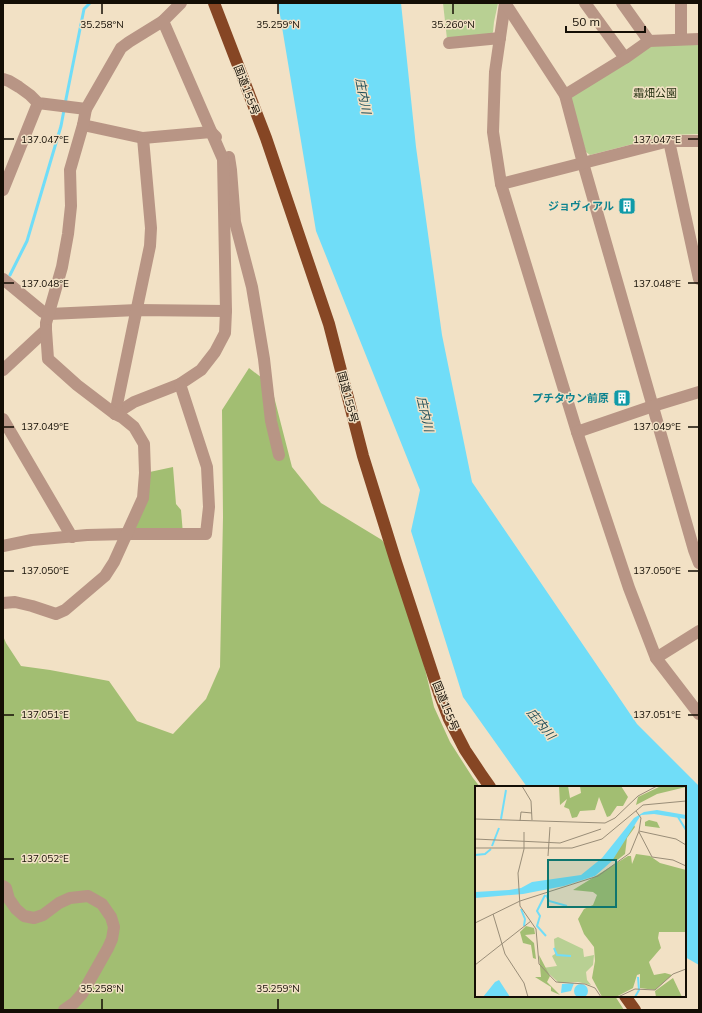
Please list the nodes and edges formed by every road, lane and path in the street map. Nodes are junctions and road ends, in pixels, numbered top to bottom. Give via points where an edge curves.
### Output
1 (180, 3) edge
2 (214, 3) edge
3 (505, 3) edge
4 (585, 3) edge
5 (622, 3) edge
6 (680, 3) edge
7 (163, 21) junction
8 (500, 38) junction
9 (682, 39) junction
10 (699, 39) edge
11 (649, 41) junction
12 (449, 43) dead end
13 (625, 58) junction
14 (3, 79) edge
15 (565, 95) junction
16 (38, 103) junction
17 (81, 109) junction
18 (83, 125) junction
19 (211, 132) junction
20 (143, 138) junction
21 (669, 141) junction
22 (699, 141) edge
23 (583, 163) junction
24 (501, 184) junction
25 (3, 190) edge
26 (3, 279) edge
27 (699, 279) edge
28 (137, 310) junction
29 (226, 311) junction
30 (49, 314) junction
31 (46, 330) junction
32 (3, 370) edge
33 (180, 384) junction
34 (699, 392) edge
35 (653, 406) junction
36 (115, 414) junction
37 (3, 418) edge
38 (577, 432) junction
39 (279, 455) dead end
40 (128, 534) junction
41 (72, 537) junction
42 (3, 546) edge
43 (699, 563) edge
44 (3, 603) edge
45 (699, 631) edge
46 (656, 658) junction
47 (699, 714) edge
48 (489, 786) edge
49 (3, 886) edge
50 (626, 997) edge
51 (64, 1010) edge
52 (635, 1010) edge

1 - 7 street
2 - 48 highway, 国道155号 via 266,138 329,324 363,456 439,692 465,750
3 - 8 street
3 - 15 street
4 - 13 street
5 - 11 street
6 - 9 street
7 - 17 street via 121,48
7 - 19 street
8 - 12 street
8 - 24 street via 495,72 492,132
9 - 10 street
9 - 11 street
11 - 13 street
13 - 15 street
14 - 16 street via 19,87
15 - 23 street
16 - 17 street
16 - 25 street
17 - 18 street
18 - 20 street
18 - 30 street via 70,170 71,206 68,234 62,268
19 - 20 street
19 - 29 street via 222,159
19 - 39 street via 220,140 229,158 235,222 252,287 271,421
20 - 28 street via 151,228 150,246
21 - 22 street
21 - 23 street
21 - 27 street
23 - 24 street
23 - 35 street
24 - 38 street
26 - 30 street via 43,312
28 - 29 street
28 - 30 street
28 - 36 street
29 - 33 street via 225,333 215,352 201,370
30 - 31 street
31 - 32 street
31 - 36 street via 48,359
33 - 36 street via 134,402
33 - 40 street via 207,467 209,507 206,534
34 - 35 street
35 - 38 street
35 - 43 street
36 - 40 street via 134,427 144,444 143,498
37 - 41 street
38 - 46 street via 629,588
40 - 41 street
40 - 44 street via 105,576 65,610 56,614 15,602
41 - 42 street via 32,540
45 - 46 street
46 - 47 street
49 - 51 street via 9,899 24,916 34,918 70,898 88,896 102,904 111,917 114,927 108,948 82,994
50 - 52 highway

